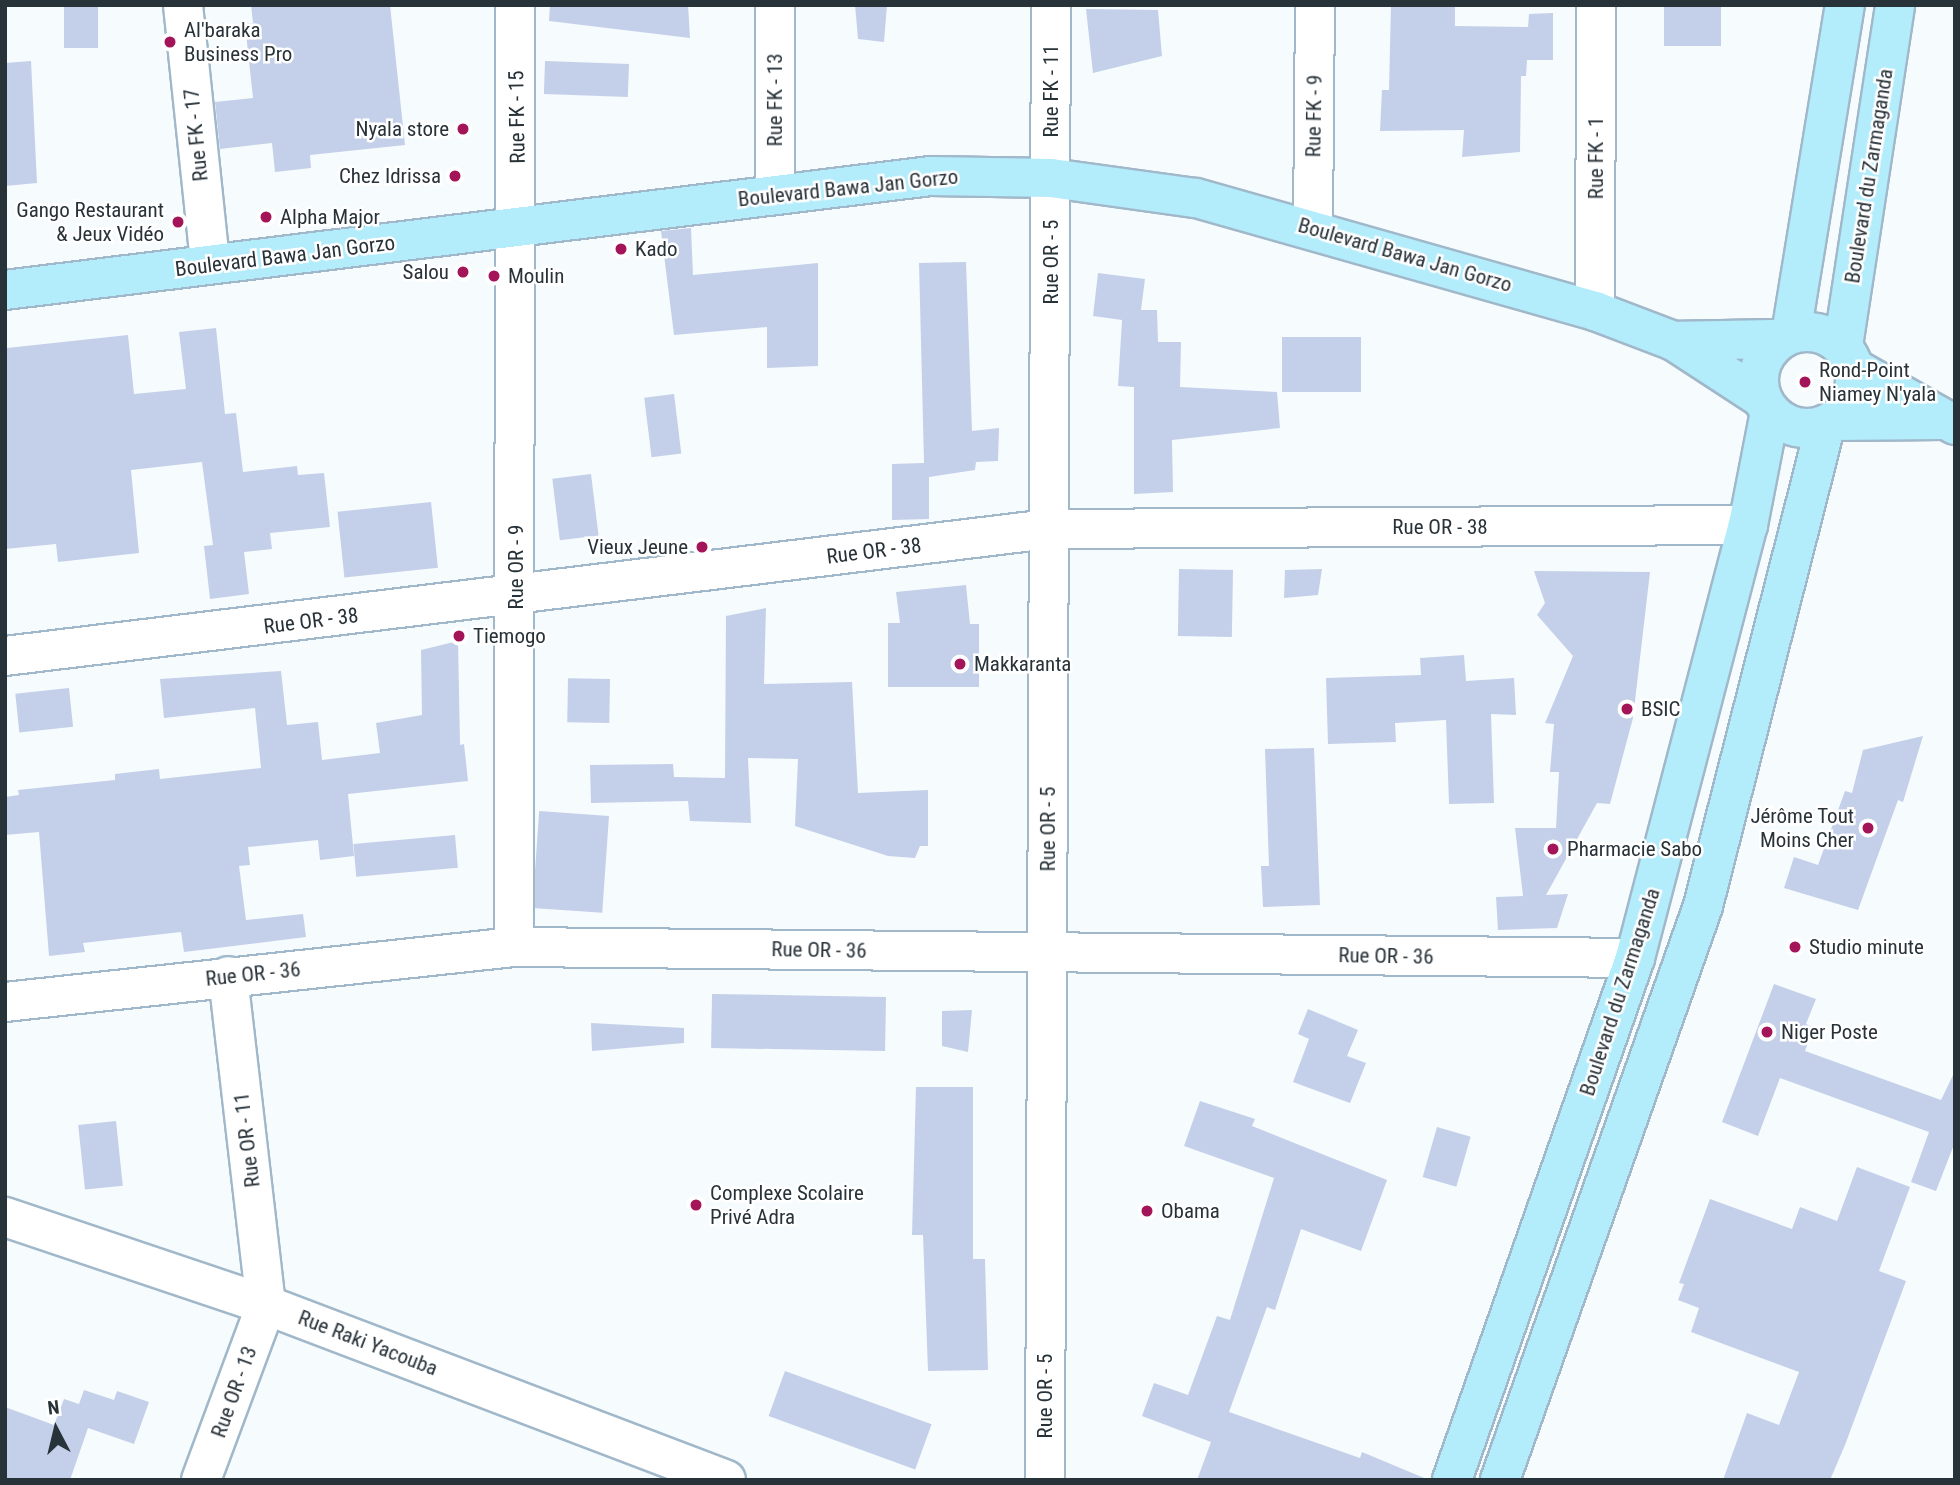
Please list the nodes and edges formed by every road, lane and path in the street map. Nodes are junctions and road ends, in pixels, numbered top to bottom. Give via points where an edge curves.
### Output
1 (183, 5) edge
2 (515, 5) edge
3 (775, 5) edge
4 (1051, 5) edge
5 (1315, 5) edge
6 (1596, 5) edge
7 (1845, 5) edge
8 (1895, 5) edge
9 (1051, 178) junction
10 (775, 194) junction
11 (1313, 228) junction
12 (518, 229) junction
13 (210, 264) junction
14 (5, 290) edge
15 (1595, 312) junction
16 (1785, 336) junction
17 (1674, 341) junction
18 (1848, 357) junction
19 (1766, 405) junction
20 (1829, 423) junction
21 (1949, 423) edge
22 (1748, 525) junction
23 (1049, 529) junction
24 (516, 597) junction
25 (5, 656) edge
26 (514, 947) junction
27 (1047, 952) junction
28 (1635, 958) junction
29 (228, 976) junction
30 (5, 1002) edge
31 (5, 1217) edge
32 (266, 1304) junction
33 (201, 1480) edge
34 (726, 1480) edge
35 (1045, 1480) edge
36 (1452, 1480) edge
37 (1500, 1480) edge

1 - 13 street, Rue FK - 17
2 - 12 street, Rue FK - 15
3 - 10 street, Rue FK - 13
4 - 9 street, Rue FK - 11
5 - 11 street, Rue FK - 9
6 - 15 street, Rue FK - 1
7 - 16 main road
8 - 18 main road, Boulevard du Zarmaganda
9 - 10 main road, Boulevard Bawa Jan Gorzo via 931,176
9 - 11 main road, Boulevard Bawa Jan Gorzo via 1196,198
9 - 23 street, Rue OR - 5
10 - 12 main road, Boulevard Bawa Jan Gorzo
11 - 15 main road, Boulevard Bawa Jan Gorzo
12 - 13 main road, Boulevard Bawa Jan Gorzo
12 - 24 street, Rue OR - 9
13 - 14 main road, Boulevard Bawa Jan Gorzo
15 - 17 main road, Boulevard Bawa Jan Gorzo
16 - 17 main road, Boulevard Bawa Jan Gorzo
16 - 18 main road via 1819,333
16 - 19 main road via 1762,359
17 - 19 main road, Boulevard Bawa Jan Gorzo
18 - 20 main road via 1849,404
18 - 21 main road
19 - 20 main road via 1796,427
19 - 22 main road, Boulevard du Zarmaganda
20 - 21 main road
20 - 37 main road via 1703,906
22 - 23 street, Rue OR - 38
22 - 28 main road, Boulevard du Zarmaganda
23 - 24 street, Rue OR - 38
23 - 27 street, Rue OR - 5
24 - 25 street, Rue OR - 38
24 - 26 street, Rue OR - 9
26 - 27 street, Rue OR - 36
26 - 29 street, Rue OR - 36
27 - 28 street, Rue OR - 36
27 - 35 street, Rue OR - 5
28 - 36 main road, Boulevard du Zarmaganda
29 - 30 street, Rue OR - 36
29 - 32 street, Rue OR - 11
31 - 32 street, Rue Raki Yacouba
32 - 33 street, Rue OR - 13
32 - 34 street, Rue Raki Yacouba

